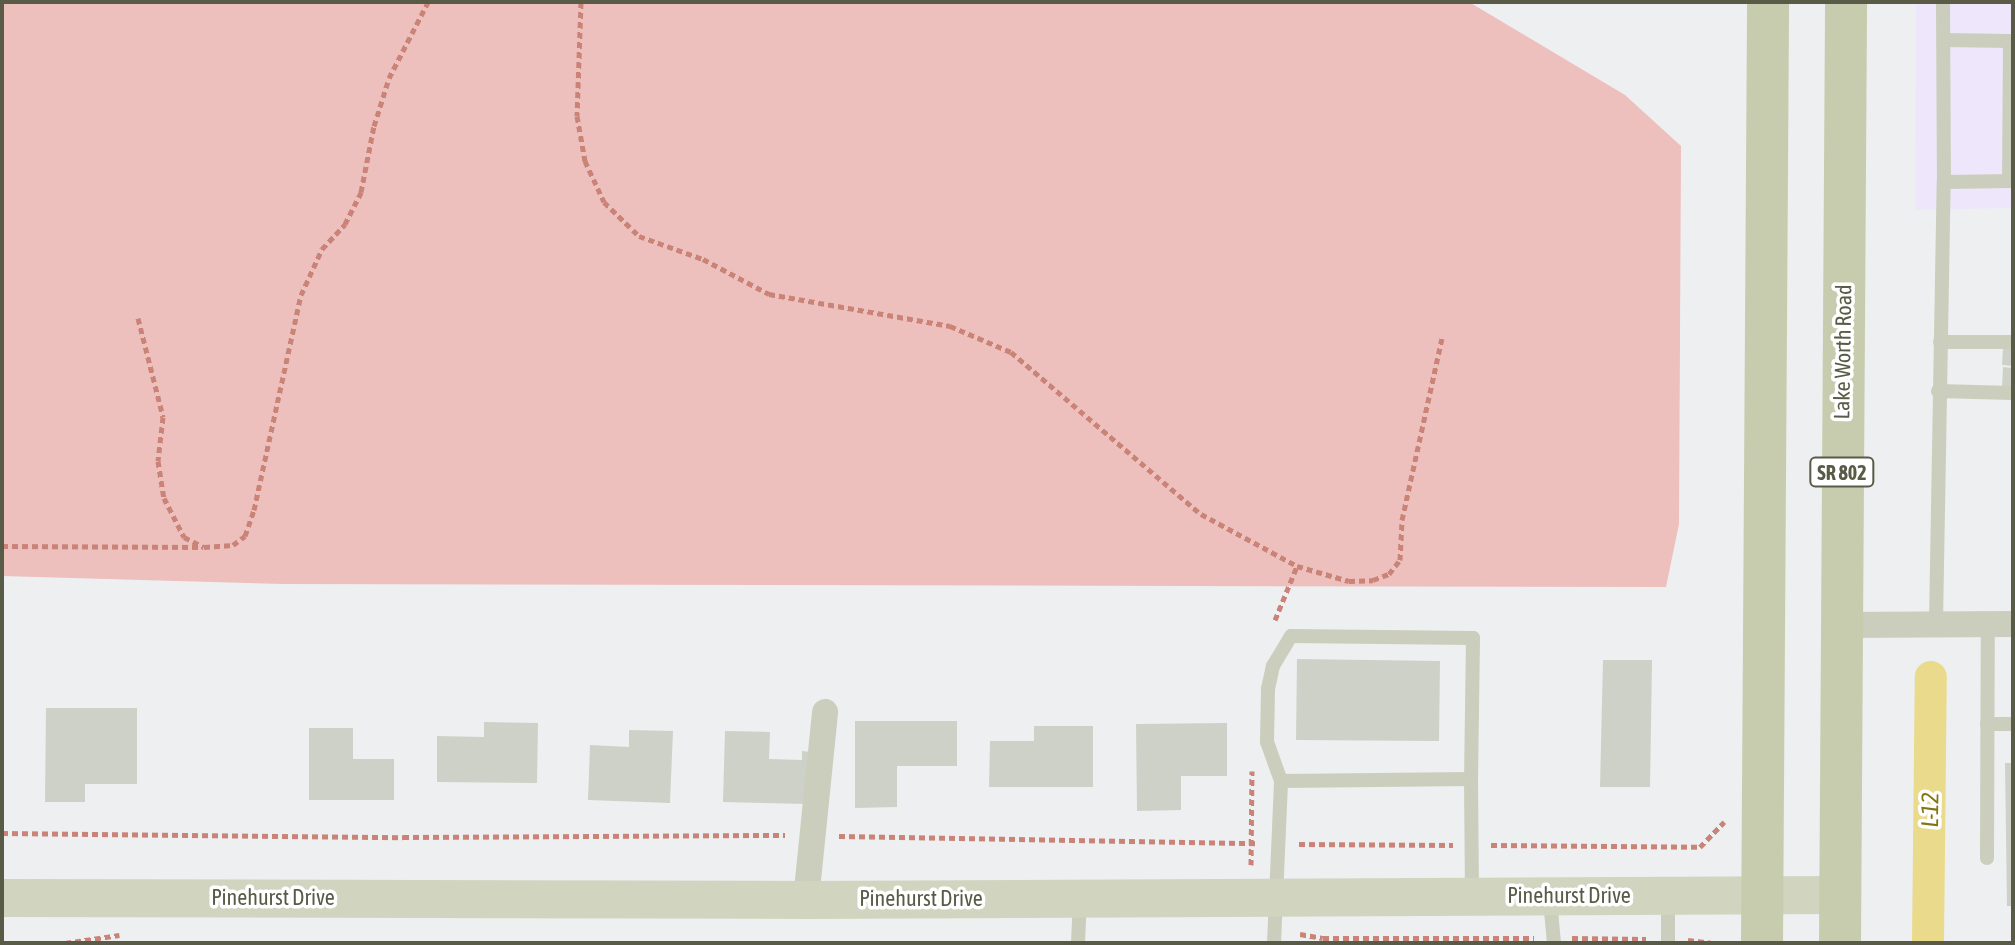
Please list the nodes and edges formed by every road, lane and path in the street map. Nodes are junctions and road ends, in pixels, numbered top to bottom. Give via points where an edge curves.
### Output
1 (428, 2) edge
2 (581, 2) edge
3 (1768, 2) edge
4 (1846, 2) edge
5 (1943, 2) edge
6 (1944, 40) junction
7 (2011, 181) edge
8 (1944, 182) junction
9 (138, 318) dead end
10 (1442, 338) dead end
11 (1940, 342) junction
12 (2013, 342) edge
13 (1938, 391) junction
14 (2013, 393) edge
15 (2, 546) edge
16 (204, 547) junction
17 (1936, 623) junction
18 (2000, 624) edge
19 (1841, 625) junction
20 (825, 712) dead end
21 (1987, 724) junction
22 (2013, 724) edge
23 (1471, 779) junction
24 (1281, 781) junction
25 (2, 833) edge
26 (813, 835) junction
27 (1987, 858) dead end
28 (1841, 895) junction
29 (1668, 896) junction
30 (1762, 896) junction
31 (1274, 897) junction
32 (1472, 897) junction
33 (1550, 897) junction
34 (2, 898) edge
35 (1080, 898) junction
36 (806, 900) junction
37 (1078, 943) edge
38 (1274, 943) edge
39 (1554, 943) edge
40 (1668, 943) edge
41 (1762, 943) edge
42 (1840, 943) edge

1 - 16 path via 389,78 361,192 345,224 322,249 301,295 245,536 233,545
2 - 10 path via 577,116 585,161 604,202 639,236 703,259 769,294 950,326 1011,352 1201,514 1297,566 1349,581 1373,580 1389,574 1400,560 1402,520
3 - 30 main road
4 - 19 main road, Lake Worth Road / SR 802
5 - 6 lane
6 - 7 lane via 2010,41
6 - 8 lane
7 - 8 lane
8 - 11 lane
9 - 16 path via 163,417 158,461 164,498 184,537
11 - 12 lane
11 - 13 lane
13 - 14 lane
13 - 17 lane
15 - 16 path
17 - 18 street
17 - 19 street
18 - 21 lane
19 - 28 main road, Lake Worth Road / SR 802
20 - 26 street
21 - 22 lane
21 - 27 lane
23 - 24 lane
23 - 24 lane via 1473,638 1291,636 1273,666 1268,689 1267,742
23 - 32 lane
24 - 31 lane
25 - 26 path
26 - 36 street
28 - 30 street, Pinehurst Drive
28 - 42 main road, Lake Worth Road / SR 802
29 - 30 street, Pinehurst Drive
29 - 33 street, Pinehurst Drive
29 - 40 lane
30 - 41 main road
31 - 32 street, Pinehurst Drive
31 - 35 street, Pinehurst Drive
31 - 38 lane
32 - 33 street, Pinehurst Drive
33 - 39 lane
34 - 36 street, Pinehurst Drive
35 - 36 street, Pinehurst Drive
35 - 37 lane

